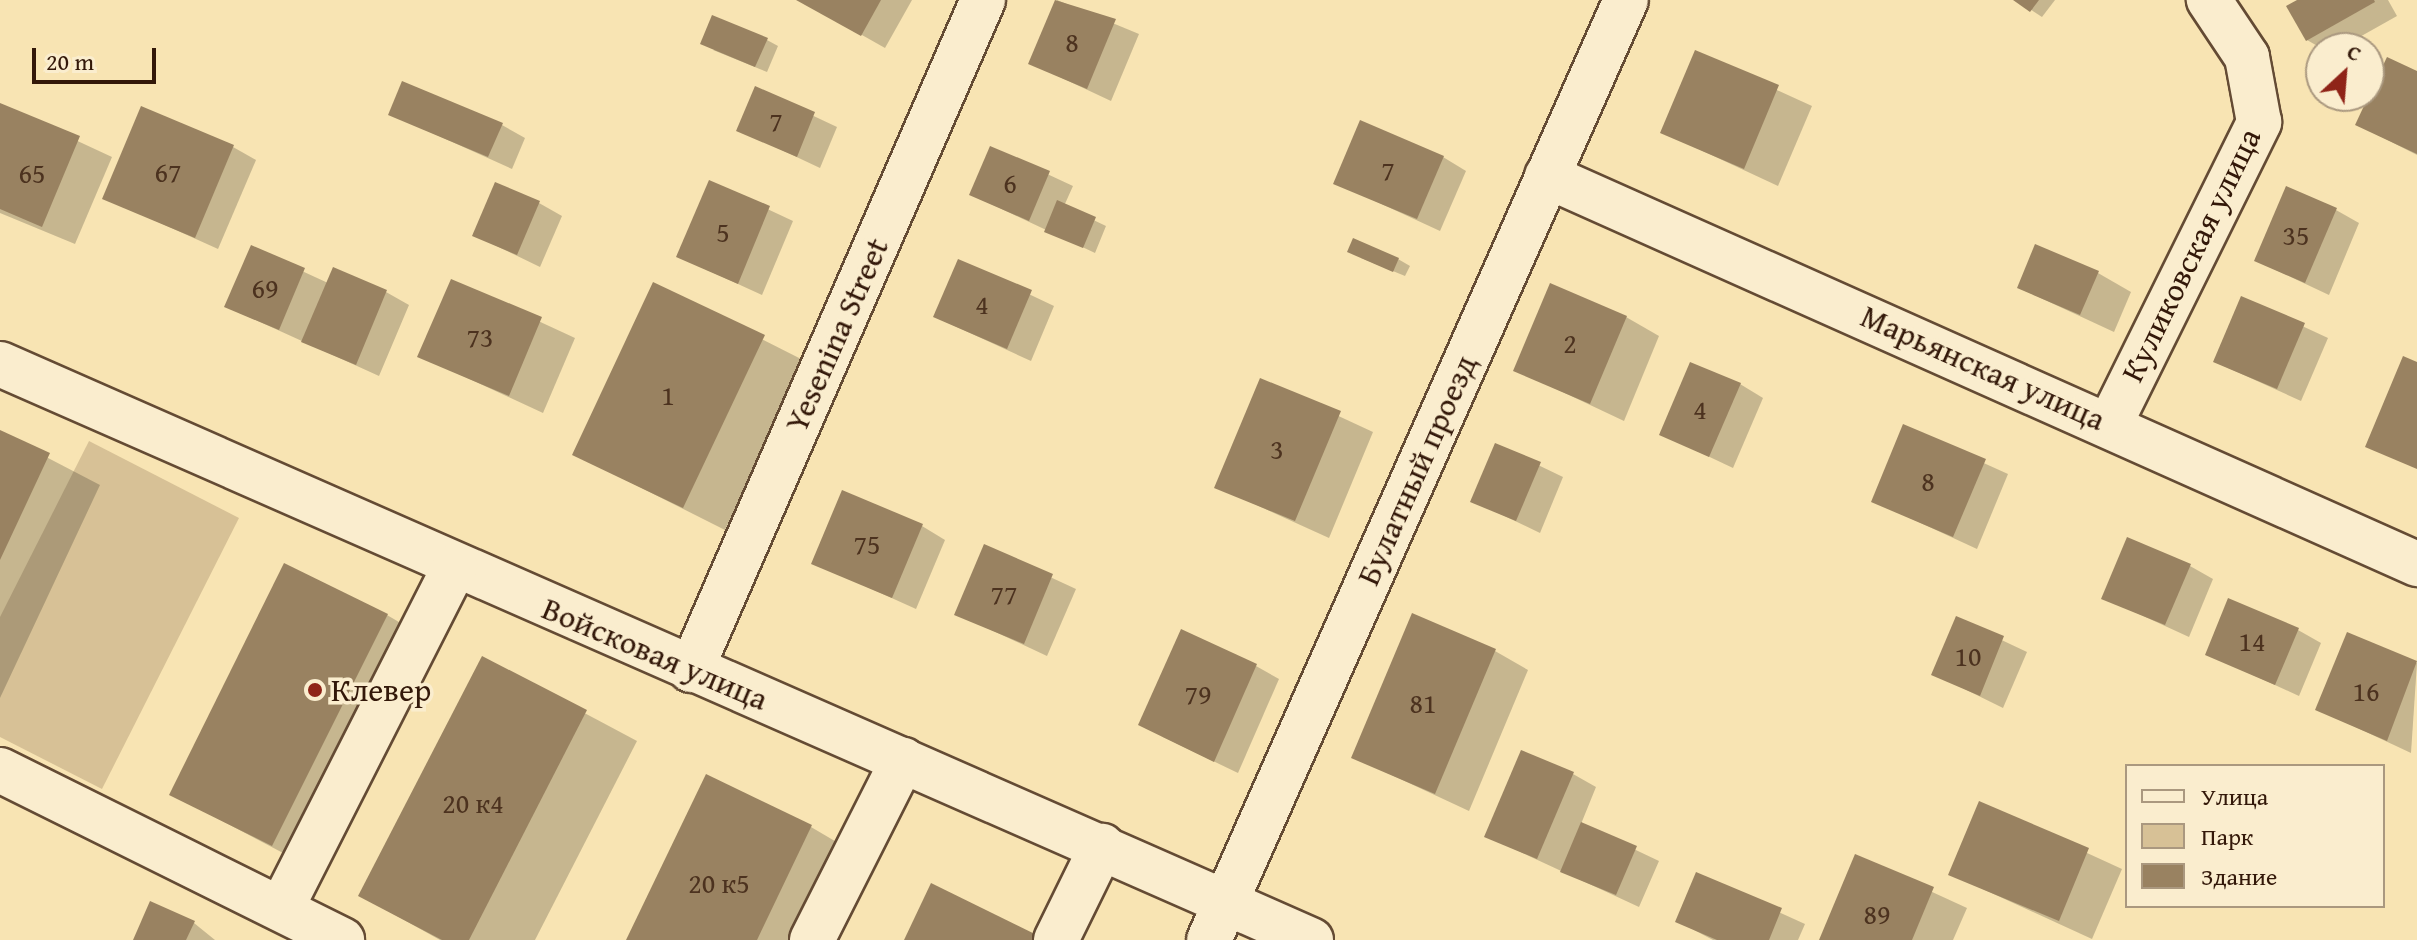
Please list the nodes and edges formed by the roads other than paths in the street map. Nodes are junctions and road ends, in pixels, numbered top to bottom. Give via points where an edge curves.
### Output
1 (983, 0) edge
2 (1626, 0) edge
3 (2209, 0) edge
4 (1547, 176) junction
5 (0, 364) edge
6 (2110, 424) junction
7 (2417, 564) edge
8 (455, 566) junction
9 (691, 670) junction
10 (903, 760) junction
11 (0, 770) edge
12 (1102, 846) junction
13 (281, 909) junction
14 (1217, 922) edge
15 (342, 940) edge
16 (812, 940) edge
17 (1056, 940) edge
18 (1311, 940) edge

1 - 9 street, Yesenina Street
2 - 4 street, Булатный проезд
3 - 6 street, Куликовская улица via 2247,57 2259,122
4 - 6 street, Марьянская улица
4 - 14 street, Булатный проезд
5 - 8 street, Войсковая улица
6 - 7 street, Марьянская улица
8 - 9 street, Войсковая улица
8 - 13 street
9 - 10 street, Войсковая улица
10 - 12 street, Войсковая улица
10 - 16 street
11 - 13 street
12 - 14 street, Войсковая улица
12 - 17 street
13 - 15 street
14 - 18 street, Войсковая улица

